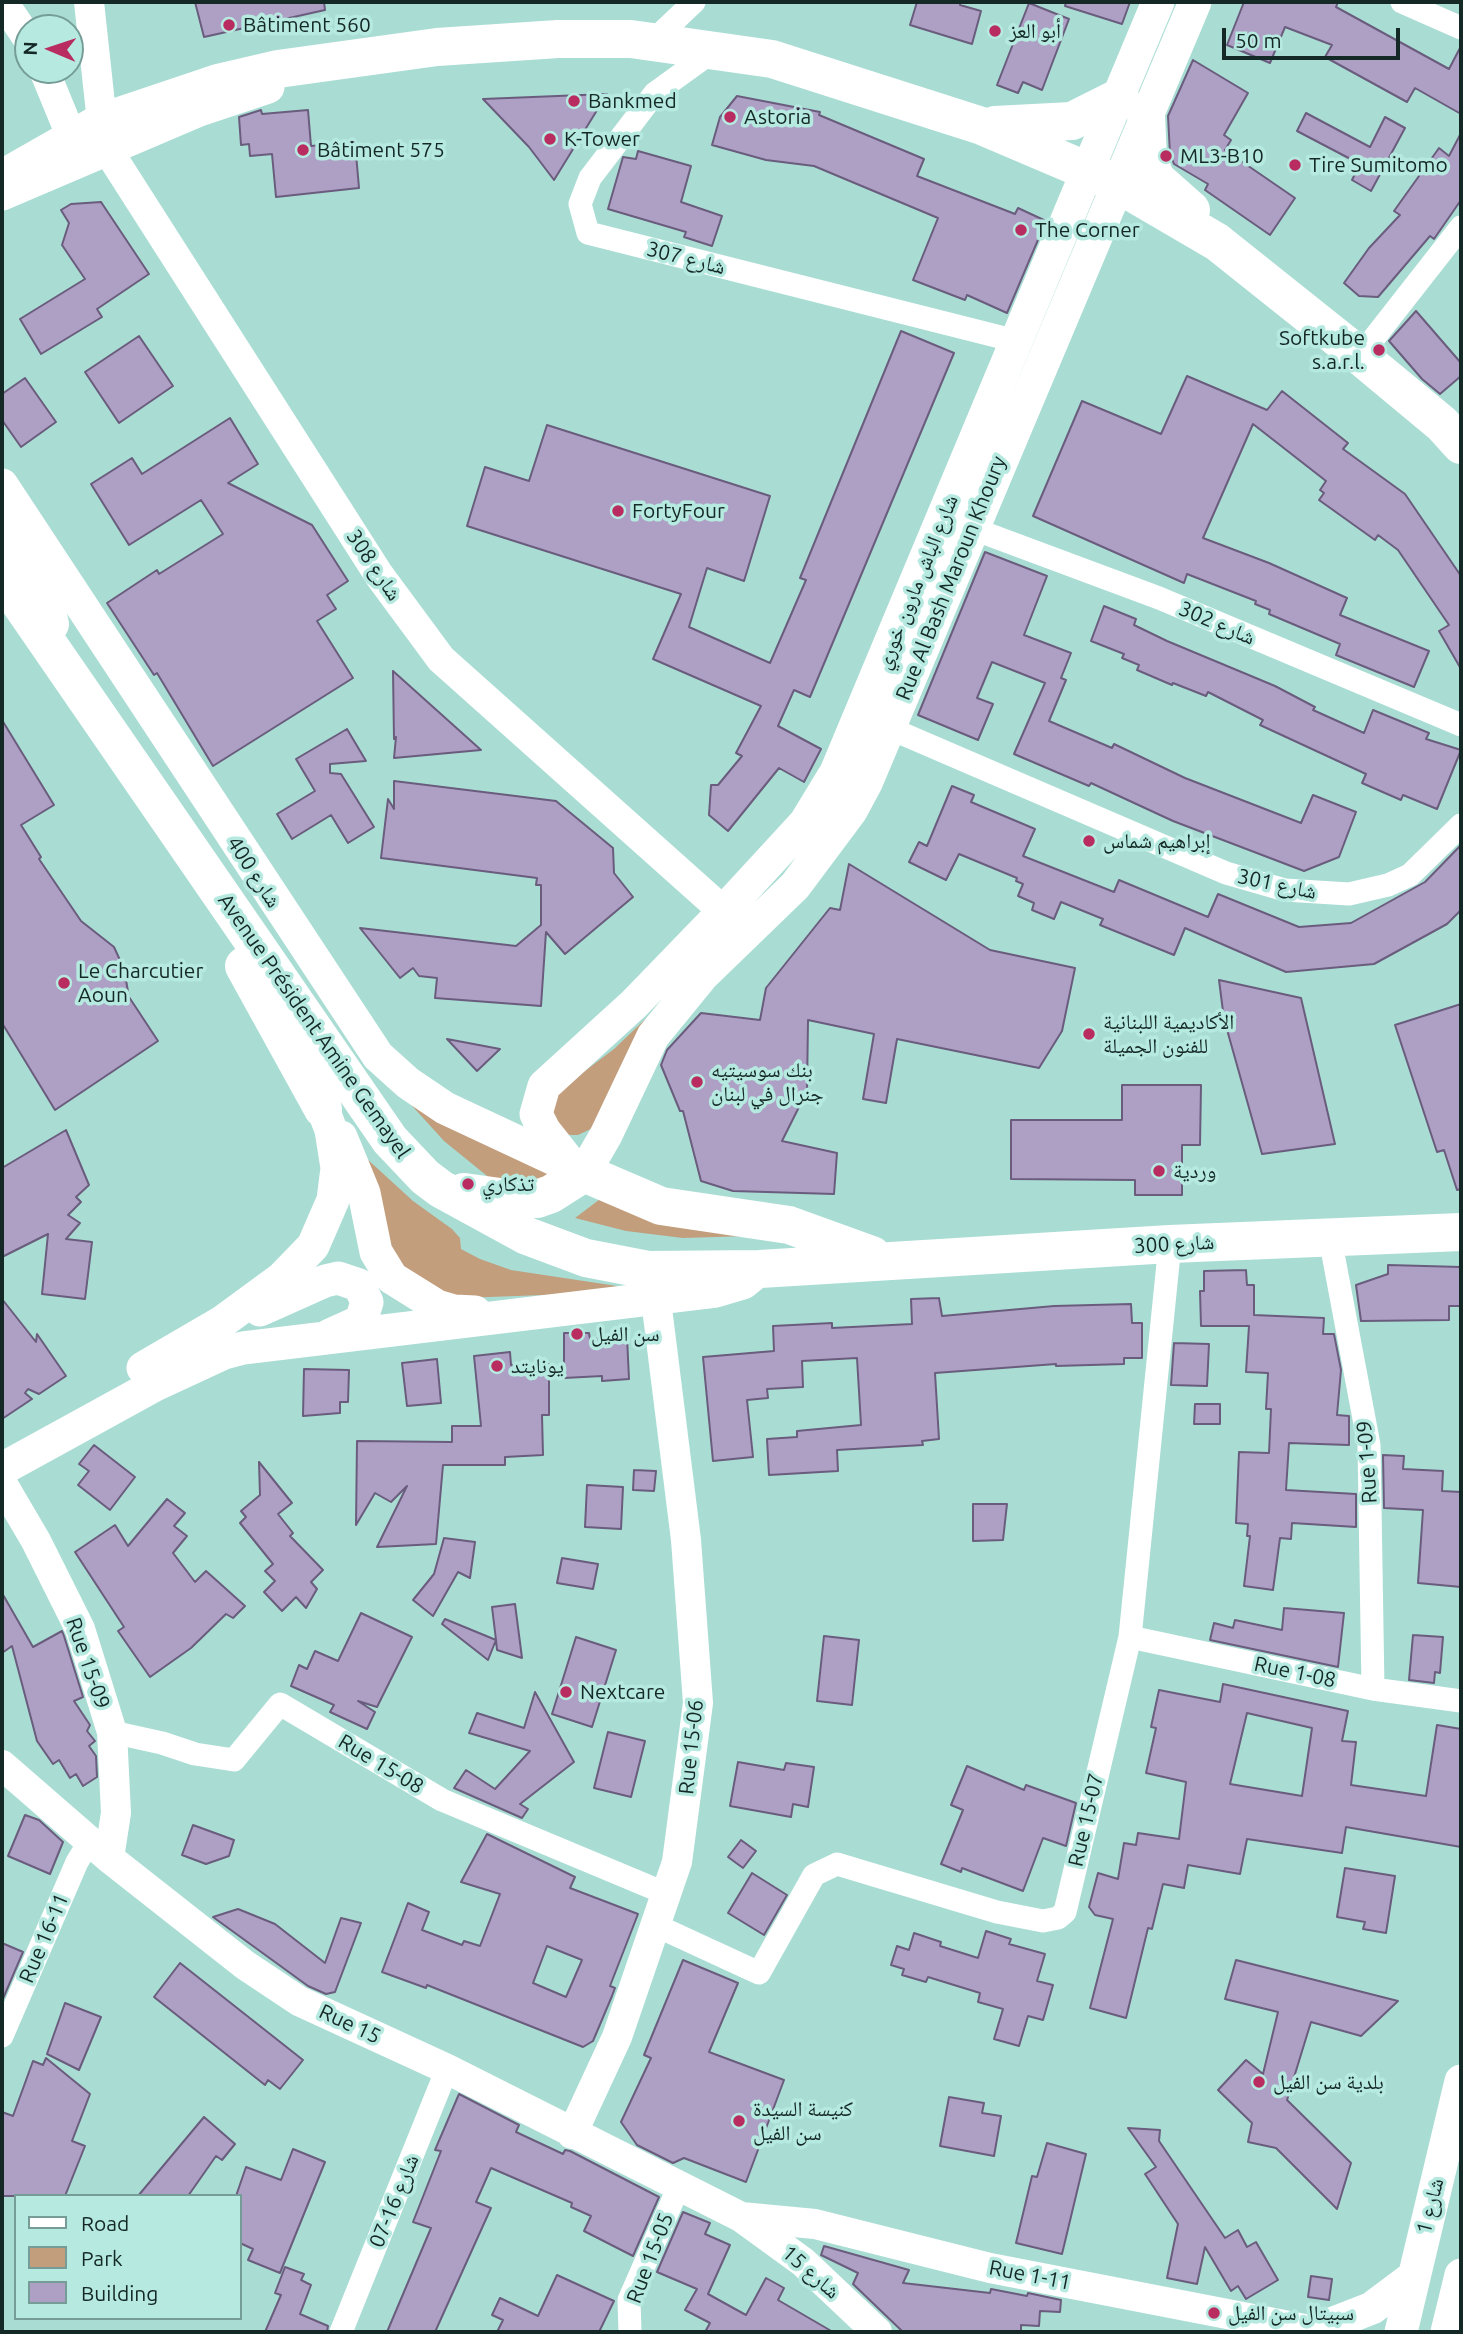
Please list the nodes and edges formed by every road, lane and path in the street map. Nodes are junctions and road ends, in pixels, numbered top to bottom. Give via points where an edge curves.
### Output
1 (4, 2) edge
2 (89, 2) edge
3 (694, 2) edge
4 (1158, 2) edge
5 (1195, 2) edge
6 (1402, 2) edge
7 (14, 17) edge
8 (1461, 28) edge
9 (653, 41) junction
10 (716, 49) junction
11 (55, 84) edge
12 (1133, 106) junction
13 (982, 126) junction
14 (94, 136) junction
15 (1102, 176) junction
16 (2, 178) edge
17 (2, 194) edge
18 (1461, 227) edge
19 (1217, 242) junction
20 (1016, 341) junction
21 (1360, 356) junction
22 (1461, 445) edge
23 (2, 485) edge
24 (2, 522) edge
25 (971, 528) junction
26 (2, 577) edge
27 (60, 659) junction
28 (1461, 725) edge
29 (889, 728) junction
30 (1461, 825) edge
31 (204, 871) junction
32 (724, 911) junction
33 (748, 933) junction
34 (323, 1109) junction
35 (580, 1171) junction
36 (441, 1189) junction
37 (1461, 1232) edge
38 (1330, 1238) junction
39 (1170, 1244) junction
40 (888, 1260) junction
41 (760, 1269) junction
42 (656, 1300) junction
43 (545, 1314) junction
44 (198, 1337) junction
45 (318, 1339) junction
46 (2, 1446) edge
47 (2, 1469) edge
48 (2, 1483) edge
49 (1130, 1637) junction
50 (1373, 1689) junction
51 (1461, 1700) edge
52 (113, 1732) junction
53 (2, 1765) edge
54 (99, 1850) junction
55 (667, 1894) junction
56 (657, 1926) junction
57 (2, 2036) edge
58 (447, 2069) junction
59 (1461, 2081) edge
60 (572, 2134) junction
61 (679, 2186) junction
62 (741, 2217) junction
63 (815, 2224) junction
64 (803, 2262) junction
65 (1461, 2275) edge
66 (1412, 2278) junction
67 (1453, 2327) edge
68 (341, 2332) edge
69 (630, 2332) edge
70 (877, 2332) edge
71 (1317, 2332) edge
72 (1401, 2332) edge

1 - 7 street
2 - 14 street
3 - 9 street
4 - 12 main road
5 - 12 main road, Rue Al Bash Maroun Khoury
6 - 8 street
9 - 10 highway
9 - 14 highway via 558,39 437,47 247,75
10 - 13 highway via 772,59
10 - 20 street, شارع 307 via 655,93 590,178 580,204 588,233
11 - 14 street, شارع 308
12 - 13 highway via 1072,121
12 - 15 main road, Rue Al Bash Maroun Khoury
12 - 19 highway via 1156,179 1196,215
13 - 15 highway
14 - 16 highway
14 - 17 main road
14 - 32 street, شارع 308 via 379,576 441,659
15 - 19 highway
15 - 20 main road, شارع الباش مارون خوري
15 - 25 main road, Rue Al Bash Maroun Khoury
18 - 21 street
19 - 21 highway
20 - 32 main road, شارع الباش مارون خوري via 836,772 805,822
21 - 22 highway
23 - 35 main road, شارع 400 via 378,1056 445,1108
24 - 27 highway via 42,592
25 - 28 street, شارع 302 via 1158,598
25 - 29 main road, Rue Al Bash Maroun Khoury
26 - 27 highway, Avenue Président Amine Gemayel
27 - 31 highway, Avenue Président Amine Gemayel
29 - 30 street, شارع 301 via 1226,873 1285,890 1349,894 1388,885 1410,875
29 - 33 main road, Rue Al Bash Maroun Khoury via 850,811 795,886
31 - 34 highway via 224,926
31 - 36 highway, Avenue Président Amine Gemayel via 390,1140
32 - 33 street, شارع 308
32 - 35 main road, شارع الباش مارون خوري via 634,1004 550,1078 539,1095 536,1114 544,1130
33 - 35 main road, Rue Al Bash Maroun Khoury via 702,976 653,1036 606,1135
34 - 43 main road via 353,1162 370,1235 392,1278 418,1297 454,1311
34 - 44 main road via 337,1168 330,1209 313,1246 282,1278
35 - 36 highway via 537,1199
35 - 40 highway via 661,1206 789,1224
36 - 41 highway, Avenue Président Amine Gemayel via 527,1236 606,1263 649,1270
37 - 38 highway, شارع 300
38 - 39 highway, شارع 300
38 - 50 street, Rue 1-09 via 1369,1445
39 - 40 highway, شارع 300
39 - 49 street, Rue 15-07
40 - 41 highway, Avenue Président Amine Gemayel
41 - 42 main road via 733,1287
42 - 43 main road
42 - 55 street, Rue 15-06 via 686,1540 698,1703 677,1862
43 - 45 main road
44 - 45 main road via 325,1281 338,1278 359,1285 367,1302 361,1321
44 - 46 main road
45 - 47 main road via 224,1353 155,1385
48 - 52 street, Rue 15-09 via 80,1629
49 - 50 street, Rue 1-08
49 - 56 street, Rue 15-07 via 1065,1912 1058,1918 1043,1921 997,1912 837,1864 814,1875 759,1973
50 - 51 street, Rue 1-08
52 - 54 street, Rue 15-09 via 116,1813
52 - 55 street, Rue 15-08 via 234,1760 280,1704 442,1800
53 - 54 street, Rue 15
54 - 57 street, Rue 16-11 via 77,1863
54 - 58 street, Rue 15 via 245,1965 299,2001
55 - 56 street, Rue 15-06
56 - 60 street, Rue 15-06 via 617,2037
58 - 60 street, Rue 15
58 - 68 street, شارع 16-07
59 - 66 main road, شارع 1
60 - 61 street, Rue 15
61 - 62 street, Rue 15
61 - 69 street, Rue 15-05 via 629,2300
62 - 63 street, Rue 1-11
62 - 64 street, شارع 15
63 - 64 street
63 - 71 street, Rue 1-11 via 990,2268
64 - 70 street, شارع 15
65 - 67 main road
66 - 71 main road via 1372,2308
66 - 72 main road, شارع 1

